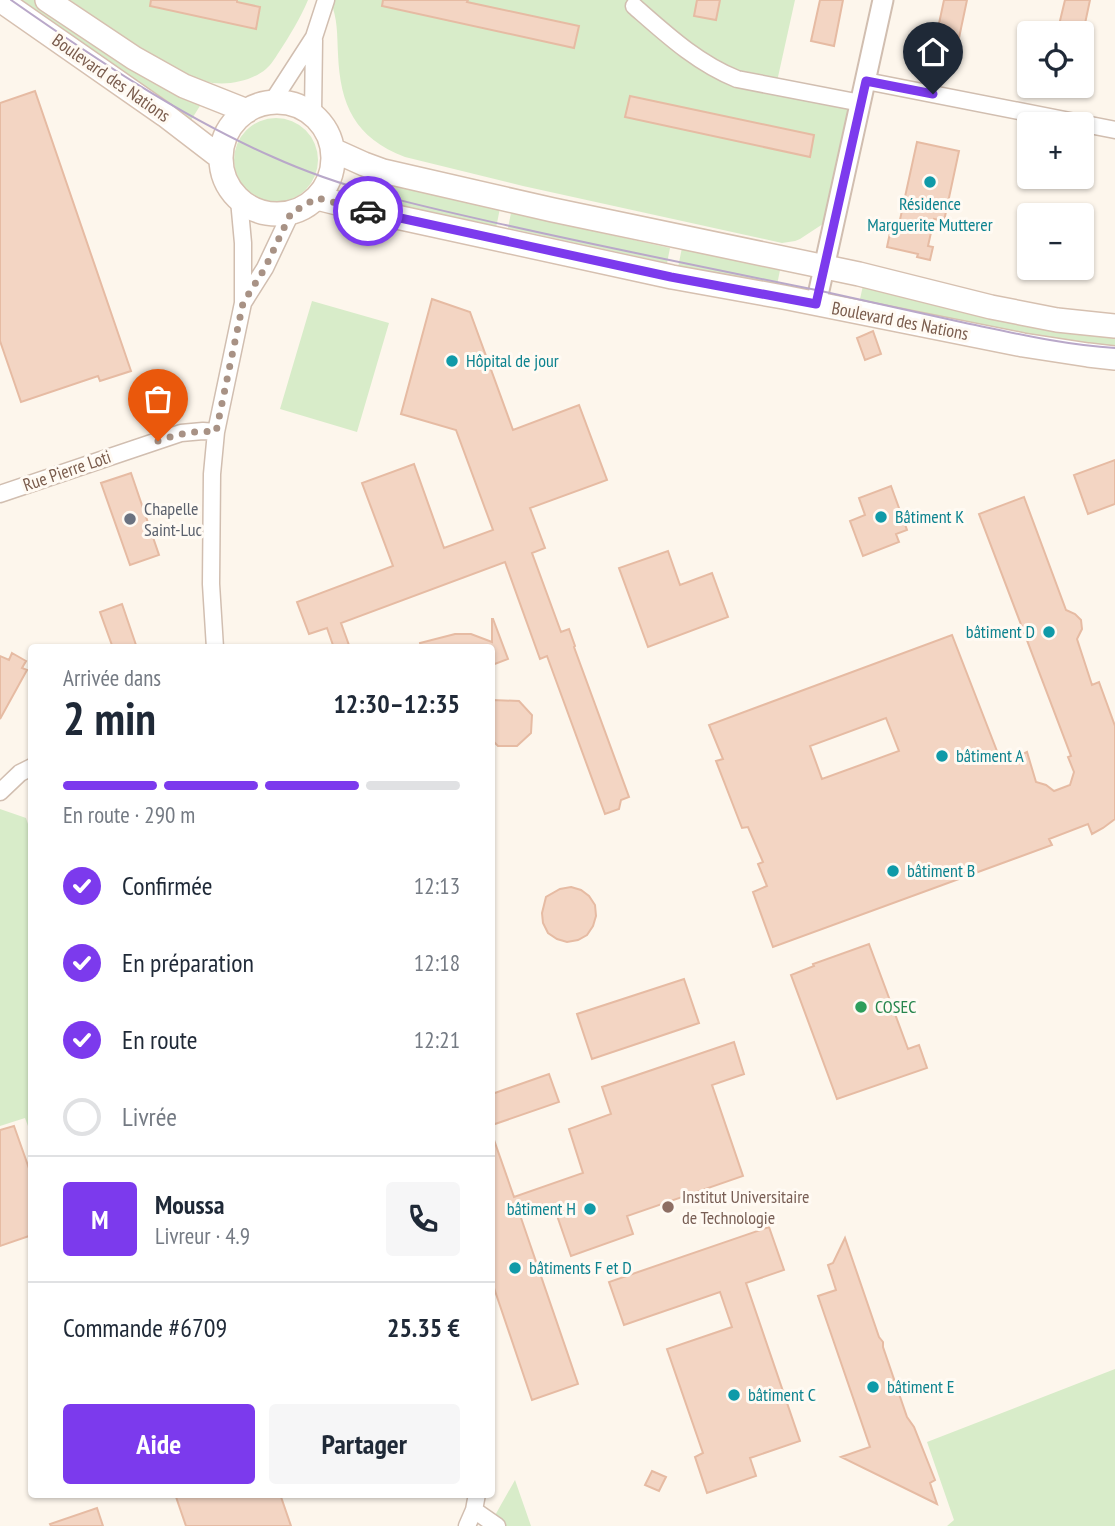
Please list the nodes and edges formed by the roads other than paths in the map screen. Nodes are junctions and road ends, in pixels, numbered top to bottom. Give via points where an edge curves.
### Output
1 (0, 0) edge
2 (47, 0) edge
3 (326, 0) edge
4 (883, 0) edge
5 (629, 2) edge
6 (314, 37) junction
7 (866, 81) junction
8 (272, 102) junction
9 (861, 103) junction
10 (247, 111) junction
11 (313, 114) junction
12 (1115, 130) edge
13 (333, 150) junction
14 (221, 159) junction
15 (317, 198) junction
16 (239, 200) junction
17 (291, 213) junction
18 (824, 267) junction
19 (243, 303) junction
20 (816, 304) junction
21 (1115, 326) edge
22 (1115, 358) edge
23 (216, 432) junction
24 (0, 494) edge
25 (215, 644) edge
26 (28, 769) edge
27 (0, 792) edge
28 (476, 1502) edge
29 (467, 1526) edge
30 (497, 1526) edge

1 - 14 main road, Boulevard des Nations
2 - 10 main road, Boulevard des Nations via 184,86
3 - 6 street
4 - 7 street
5 - 9 street via 681,48 722,73
6 - 8 street
6 - 11 street
7 - 9 street
7 - 12 street
8 - 10 main road
8 - 11 main road via 294,104
9 - 18 street
10 - 14 main road via 226,135
11 - 13 main road via 326,130
13 - 15 main road via 333,170
13 - 18 main road, Boulevard des Nations via 383,171
14 - 16 main road via 229,188
15 - 17 main road
15 - 20 main road, Boulevard des Nations
16 - 17 main road via 264,214
16 - 19 street
17 - 19 street
18 - 20 street
18 - 21 main road, Boulevard des Nations via 1004,310
19 - 23 street
20 - 22 main road, Boulevard des Nations via 1023,345
23 - 24 street, Rue Pierre Loti via 181,433
23 - 25 street via 210,554
26 - 27 street
28 - 29 street
28 - 30 street

